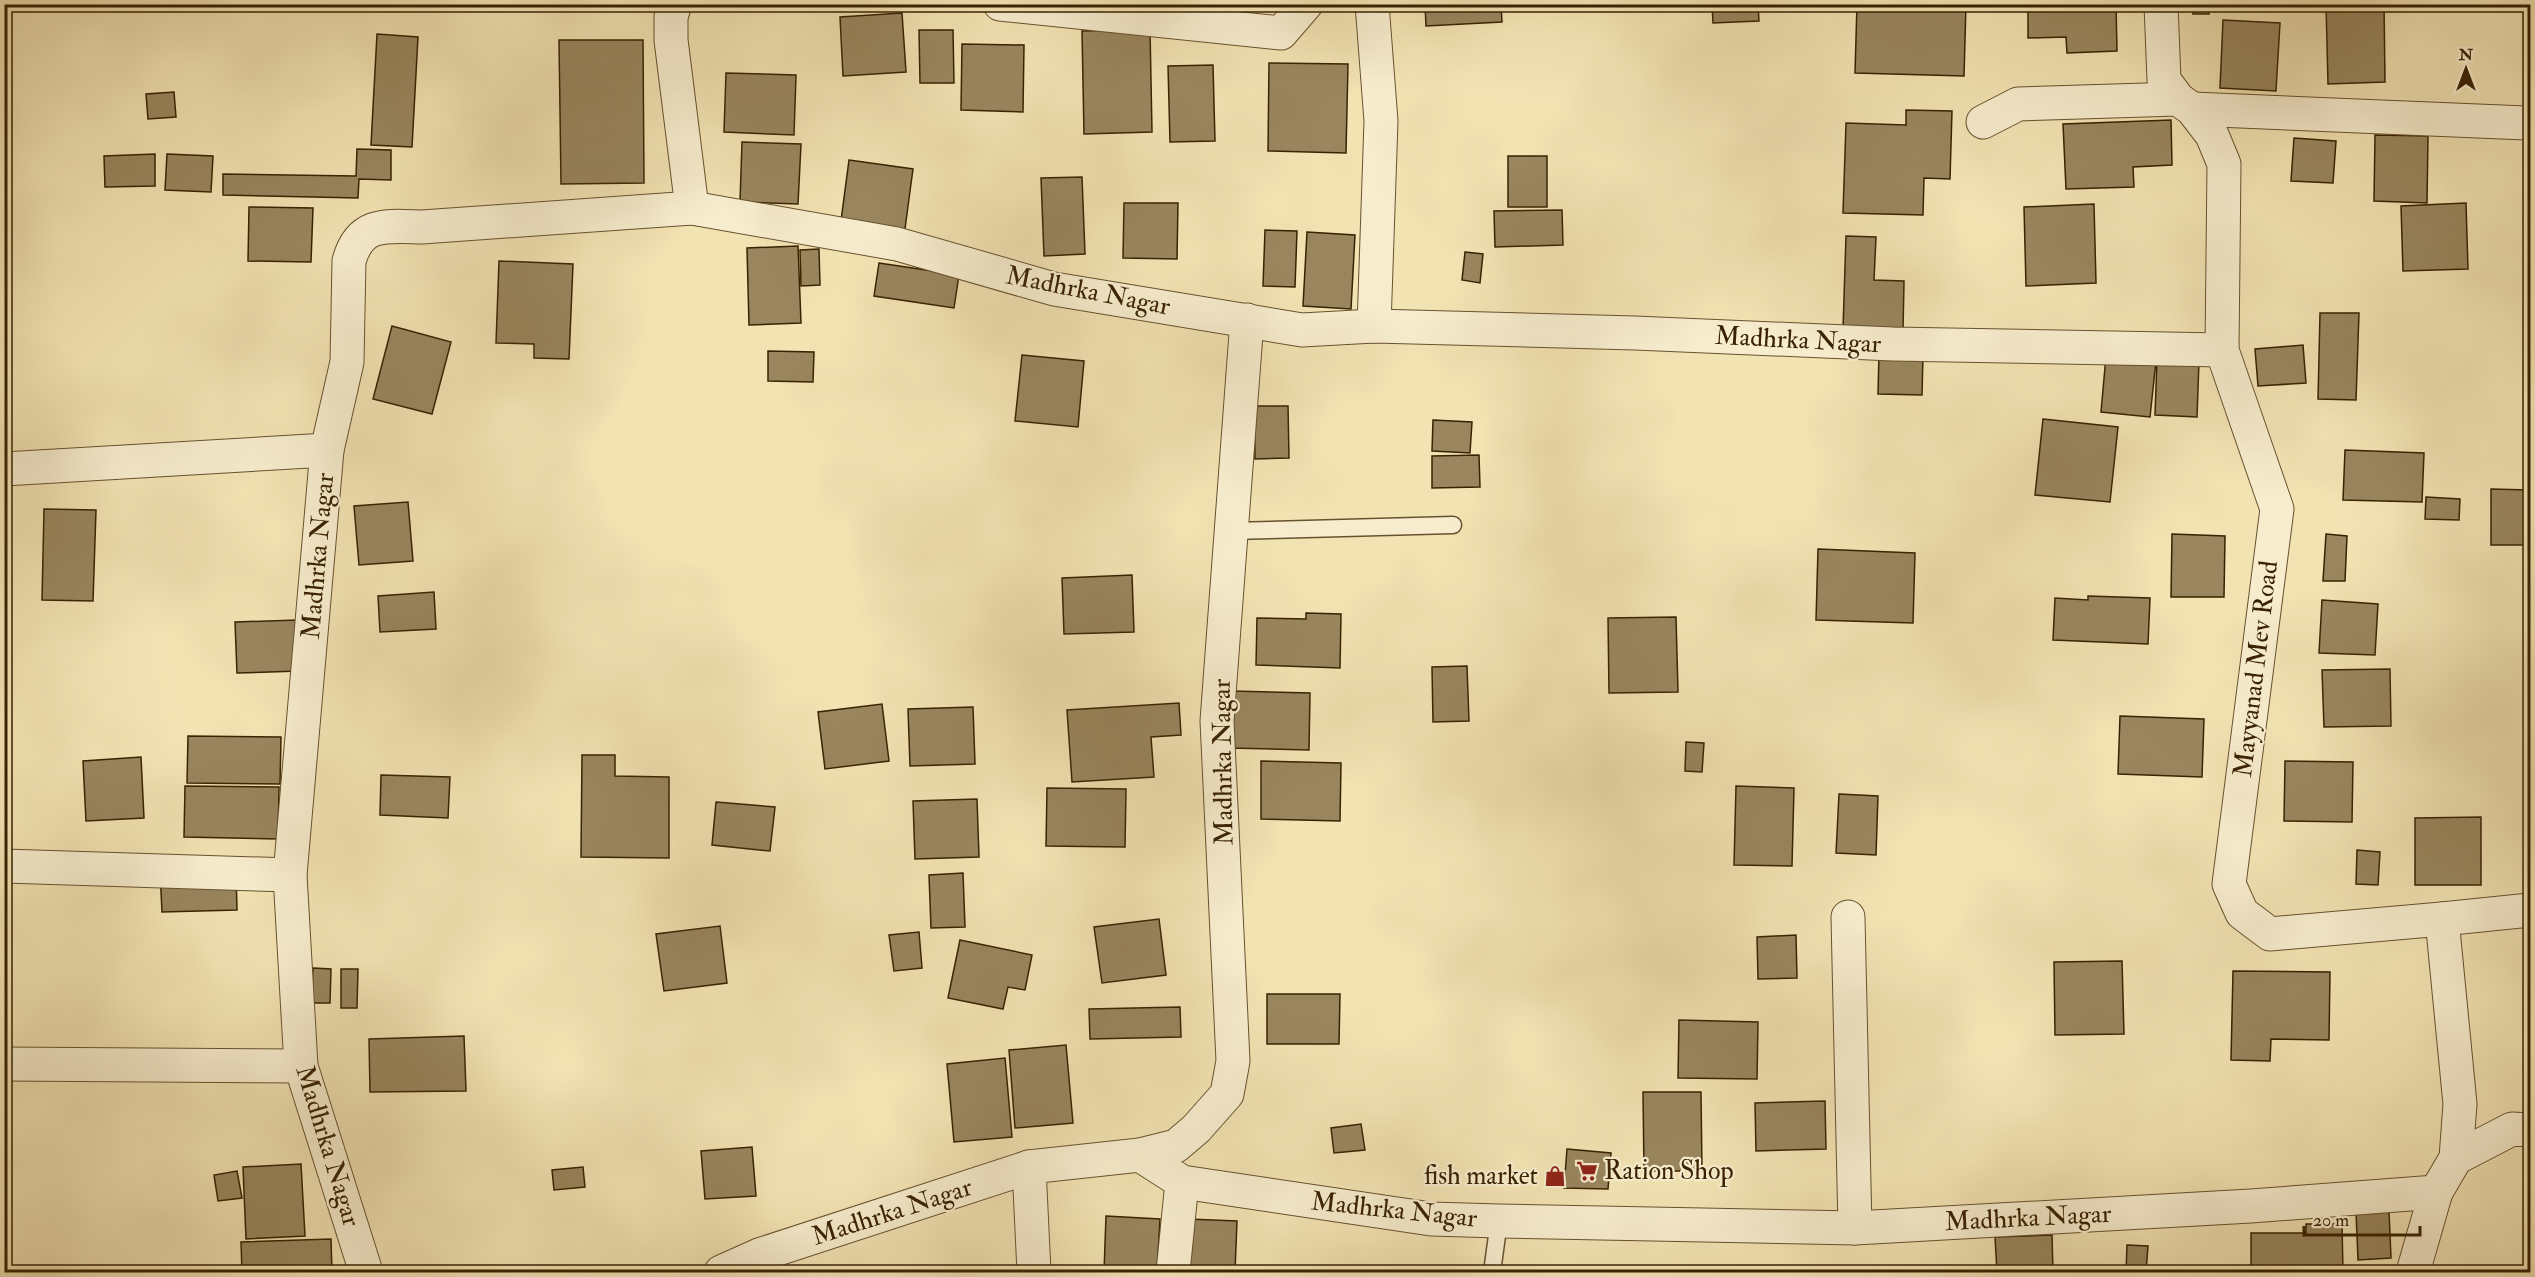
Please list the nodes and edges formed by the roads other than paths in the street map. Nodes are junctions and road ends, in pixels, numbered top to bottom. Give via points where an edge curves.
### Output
1 (675, 4) edge
2 (1000, 4) edge
3 (1305, 4) edge
4 (1372, 4) edge
5 (2162, 4) edge
6 (2185, 104) junction
7 (1983, 122) dead end
8 (2526, 123) dead end
9 (692, 208) junction
10 (1247, 320) junction
11 (1374, 326) junction
12 (2222, 350) junction
13 (327, 450) junction
14 (4, 469) edge
15 (1453, 525) dead end
16 (1232, 531) junction
17 (4, 866) edge
18 (290, 875) junction
19 (2530, 910) edge
20 (1848, 917) dead end
21 (2442, 920) junction
22 (4, 1064) edge
23 (301, 1066) junction
24 (2530, 1130) edge
25 (1140, 1155) junction
26 (2456, 1158) junction
27 (1029, 1167) junction
28 (1182, 1182) junction
29 (2436, 1192) junction
30 (1499, 1221) junction
31 (1855, 1228) junction
32 (366, 1272) edge
33 (722, 1272) edge
34 (1034, 1272) edge
35 (1173, 1272) edge
36 (1492, 1272) edge
37 (2413, 1272) edge

1 - 9 street via 671,17 673,60
2 - 3 street via 1281,33
4 - 11 street via 1381,121
5 - 6 street, Mayyanad Mev Road via 2164,80
6 - 7 street via 2018,104
6 - 8 street
6 - 12 street, Mayyanad Mev Road via 2212,135 2224,164
9 - 10 street, Madhrka Nagar via 897,244 1054,289
9 - 13 street, Madhrka Nagar via 422,227 384,226 362,236 349,261 347,362
10 - 11 street, Madhrka Nagar via 1302,330
10 - 16 street, Madhrka Nagar
11 - 12 street, Madhrka Nagar via 1893,344
12 - 21 street, Mayyanad Mev Road via 2277,509 2229,884 2242,913 2270,934
13 - 14 street, Madhrka Nagar
13 - 18 street, Madhrka Nagar
15 - 16 lane
16 - 25 street, Madhrka Nagar via 1217,722 1233,1061 1227,1094 1196,1129 1176,1146
17 - 18 street
18 - 23 street, Madhrka Nagar
19 - 21 street, Mayyanad Mev Road
20 - 31 street
21 - 26 street via 2460,1104
22 - 23 street
23 - 32 street, Madhrka Nagar
24 - 26 street via 2512,1129
25 - 27 street, Madhrka Nagar
25 - 28 street, Madhrka Nagar
26 - 29 street
27 - 33 street, Madhrka Nagar via 759,1255
27 - 34 street
28 - 30 street, Madhrka Nagar via 1431,1219
28 - 35 street
29 - 31 street, Madhrka Nagar
29 - 37 street
30 - 31 street, Madhrka Nagar
30 - 36 lane, Madhrka Nagar

